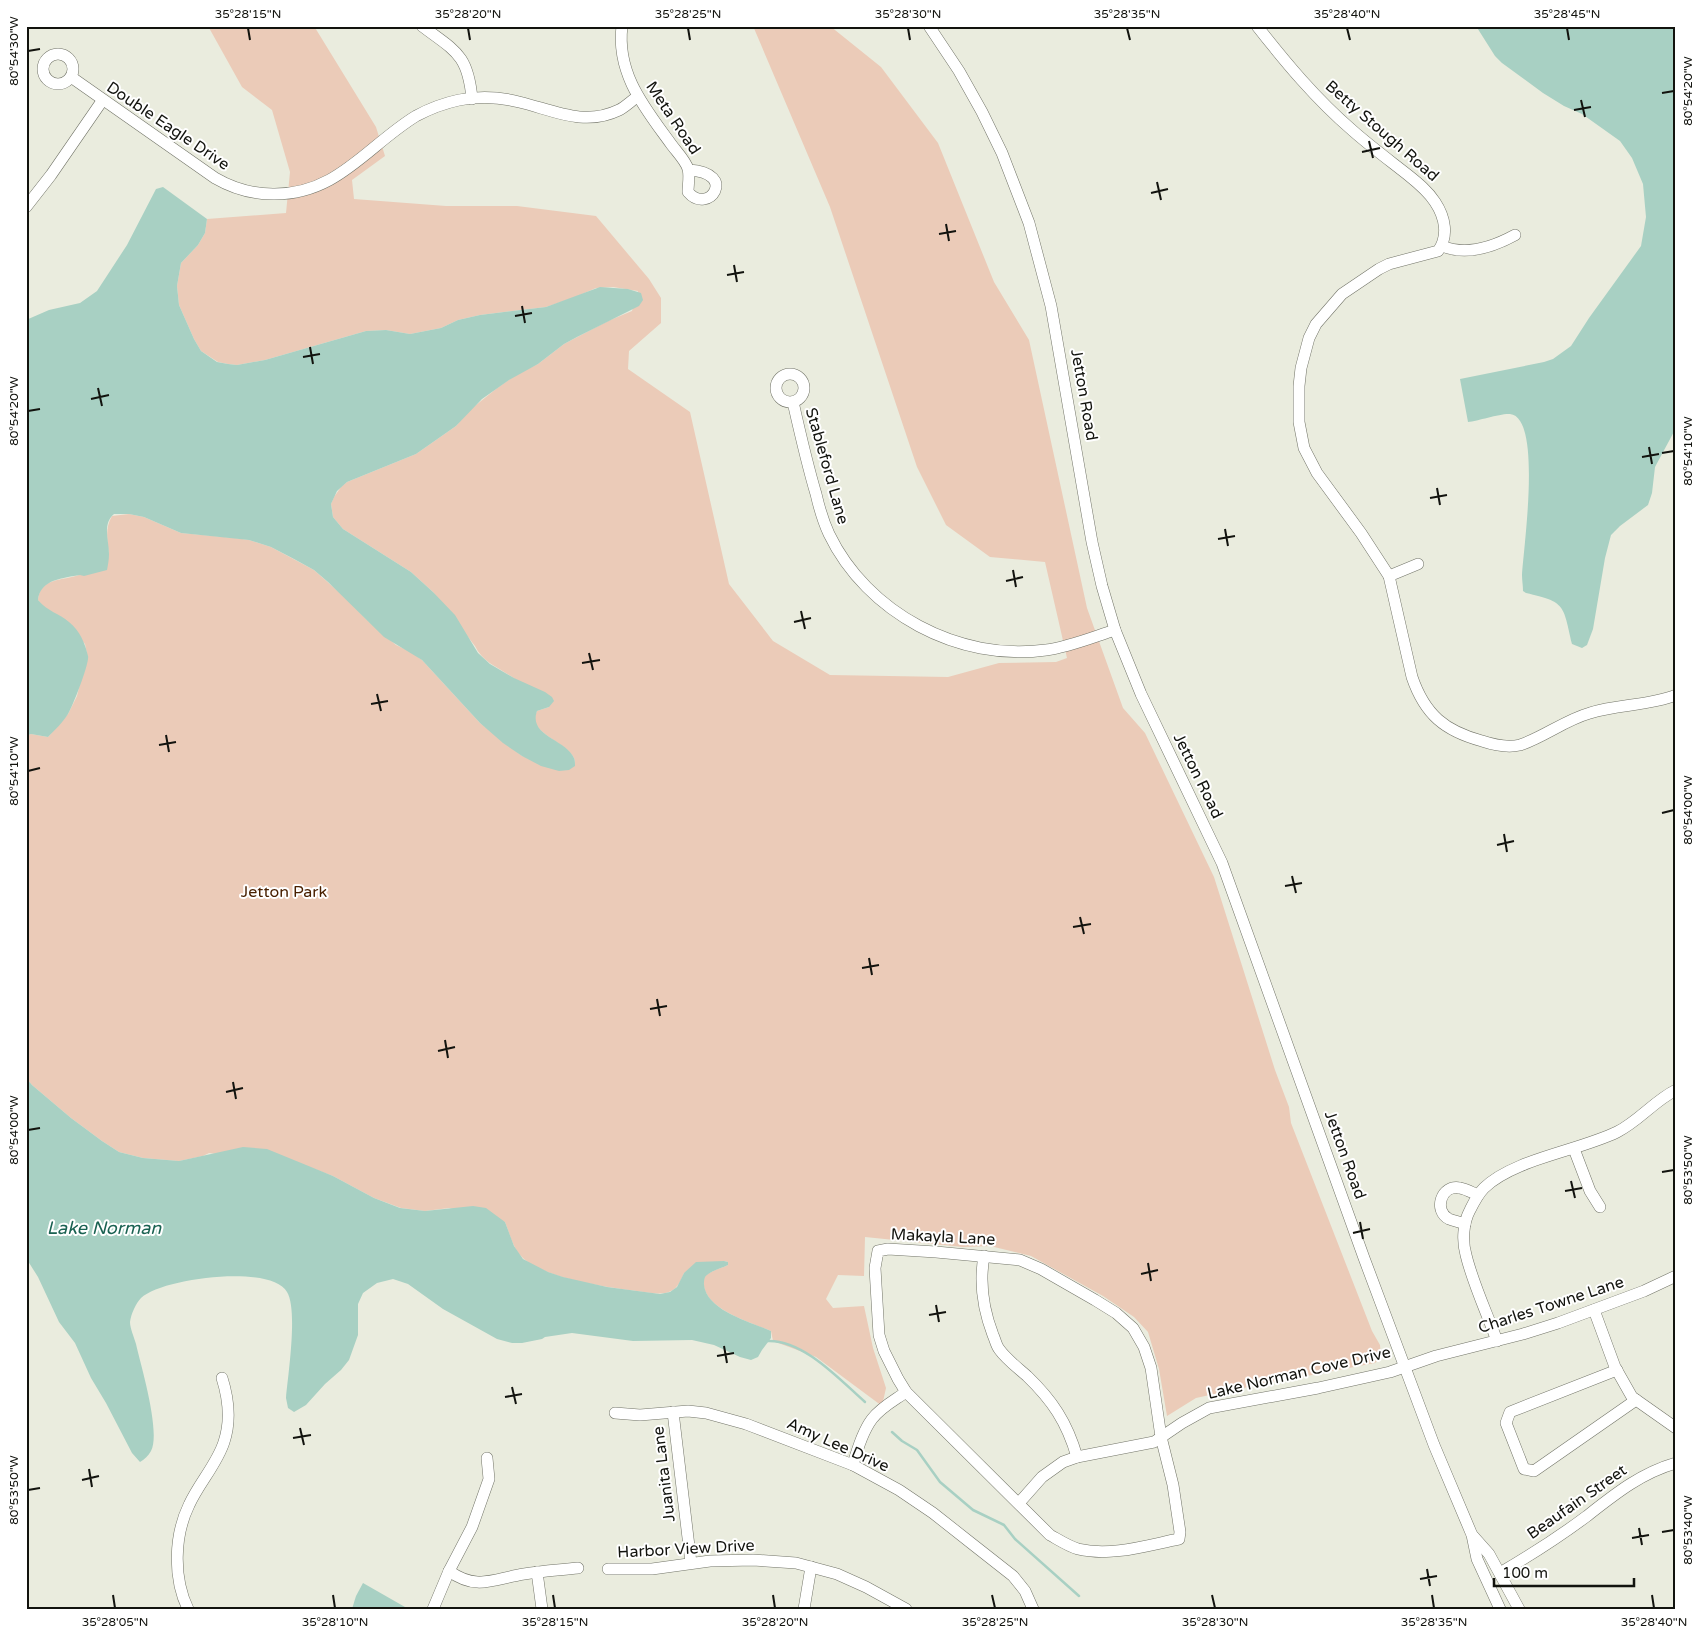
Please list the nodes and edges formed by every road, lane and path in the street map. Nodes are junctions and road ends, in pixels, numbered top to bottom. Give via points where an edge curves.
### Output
1 (422, 26) edge
2 (622, 26) edge
3 (929, 26) edge
4 (1256, 26) edge
5 (71, 77) dead end
6 (637, 97) junction
7 (472, 99) junction
8 (102, 101) junction
9 (689, 170) dead end
10 (26, 207) edge
11 (1515, 235) dead end
12 (1442, 246) junction
13 (793, 402) dead end
14 (1418, 564) dead end
15 (1390, 576) junction
16 (1115, 630) junction
17 (1676, 695) edge
18 (1676, 1090) edge
19 (1574, 1149) junction
20 (1478, 1195) junction
21 (1600, 1207) dead end
22 (1465, 1224) junction
23 (984, 1256) junction
24 (1676, 1276) edge
25 (1594, 1310) junction
26 (1497, 1341) junction
27 (1404, 1366) junction
28 (1617, 1370) junction
29 (222, 1378) dead end
30 (906, 1392) junction
31 (1636, 1400) junction
32 (673, 1412) junction
33 (615, 1413) dead end
34 (1676, 1428) edge
35 (1161, 1437) junction
36 (1077, 1457) junction
37 (487, 1458) dead end
38 (1676, 1463) edge
39 (852, 1465) junction
40 (1019, 1503) junction
41 (1472, 1535) junction
42 (691, 1563) junction
43 (811, 1567) junction
44 (578, 1568) dead end
45 (608, 1569) dead end
46 (449, 1571) junction
47 (537, 1572) junction
48 (1500, 1573) junction
49 (188, 1609) edge
50 (433, 1609) edge
51 (542, 1609) edge
52 (804, 1609) edge
53 (906, 1609) edge
54 (1033, 1609) edge
55 (1500, 1609) edge
56 (1519, 1609) edge

1 - 7 street via 459,54 469,78
2 - 6 street, Meta Road via 623,62
3 - 16 street, Jetton Road via 982,112 1029,223 1051,306 1092,542
4 - 12 street, Betty Stough Road via 1330,110 1432,197 1444,226 1446,236
5 - 8 street, Double Eagle Drive
6 - 7 street, Double Eagle Drive via 619,110 587,117 559,114 499,98
6 - 9 street, Meta Road
7 - 8 street, Double Eagle Drive via 459,100 418,115 323,184 278,194 247,192 222,182
8 - 10 street
11 - 12 street via 1476,250
12 - 15 street via 1433,253 1389,264 1342,294 1316,324 1300,368 1299,422 1304,448 1317,473
13 - 16 street, Stableford Lane via 807,466 829,534 861,580 885,605 928,631 991,650 1047,650
14 - 15 street
15 - 17 street via 1416,689 1428,710 1457,733 1493,744 1514,746 1587,713
16 - 27 street, Jetton Road via 1141,694 1222,864
18 - 19 street via 1666,1094 1618,1132
19 - 20 street via 1511,1170
19 - 21 street via 1590,1191
20 - 22 street
20 - 22 street via 1460,1188 1443,1194 1442,1213 1448,1219
22 - 26 street via 1466,1254
23 - 30 street, Makayla Lane via 916,1250 878,1251 875,1268 879,1335
23 - 35 street, Makayla Lane via 1020,1260 1041,1269 1116,1313 1133,1328 1152,1368
23 - 36 street via 982,1299 999,1349 1053,1404
24 - 25 street, Charles Towne Lane via 1644,1292
25 - 26 street, Charles Towne Lane
25 - 28 street
26 - 27 street, Charles Towne Lane
27 - 35 street, Lake Norman Cove Drive via 1318,1388 1209,1408
27 - 41 street, Jetton Road
28 - 31 street
28 - 31 street via 1510,1412 1506,1423 1524,1470 1534,1471
29 - 49 street via 228,1405 225,1439 189,1505 179,1539 179,1584
30 - 39 street via 872,1419
30 - 40 street, Makayla Lane
31 - 34 street
32 - 33 street, Amy Lee Drive
32 - 39 street, Amy Lee Drive via 698,1411 727,1418
32 - 42 street, Juanita Lane
35 - 36 street, Lake Norman Cove Drive via 1154,1442
35 - 40 street, Makayla Lane via 1173,1485 1180,1539 1110,1551 1079,1549 1050,1535
36 - 40 street, Lake Norman Cove Drive via 1053,1468
37 - 46 street via 489,1479 472,1527
38 - 48 street, Beaufain Street via 1631,1483
39 - 54 street, Amy Lee Drive via 933,1513 1013,1576
41 - 48 street, Jetton Road
41 - 55 street, Jetton Road via 1478,1559
42 - 43 street, Harbor View Drive via 753,1560
42 - 45 street, Harbor View Drive via 652,1569
43 - 52 street
43 - 53 street, Harbor View Drive via 837,1574
44 - 47 street
46 - 47 street via 470,1582 487,1583
46 - 50 street
47 - 51 street
48 - 56 street, Jetton Road

